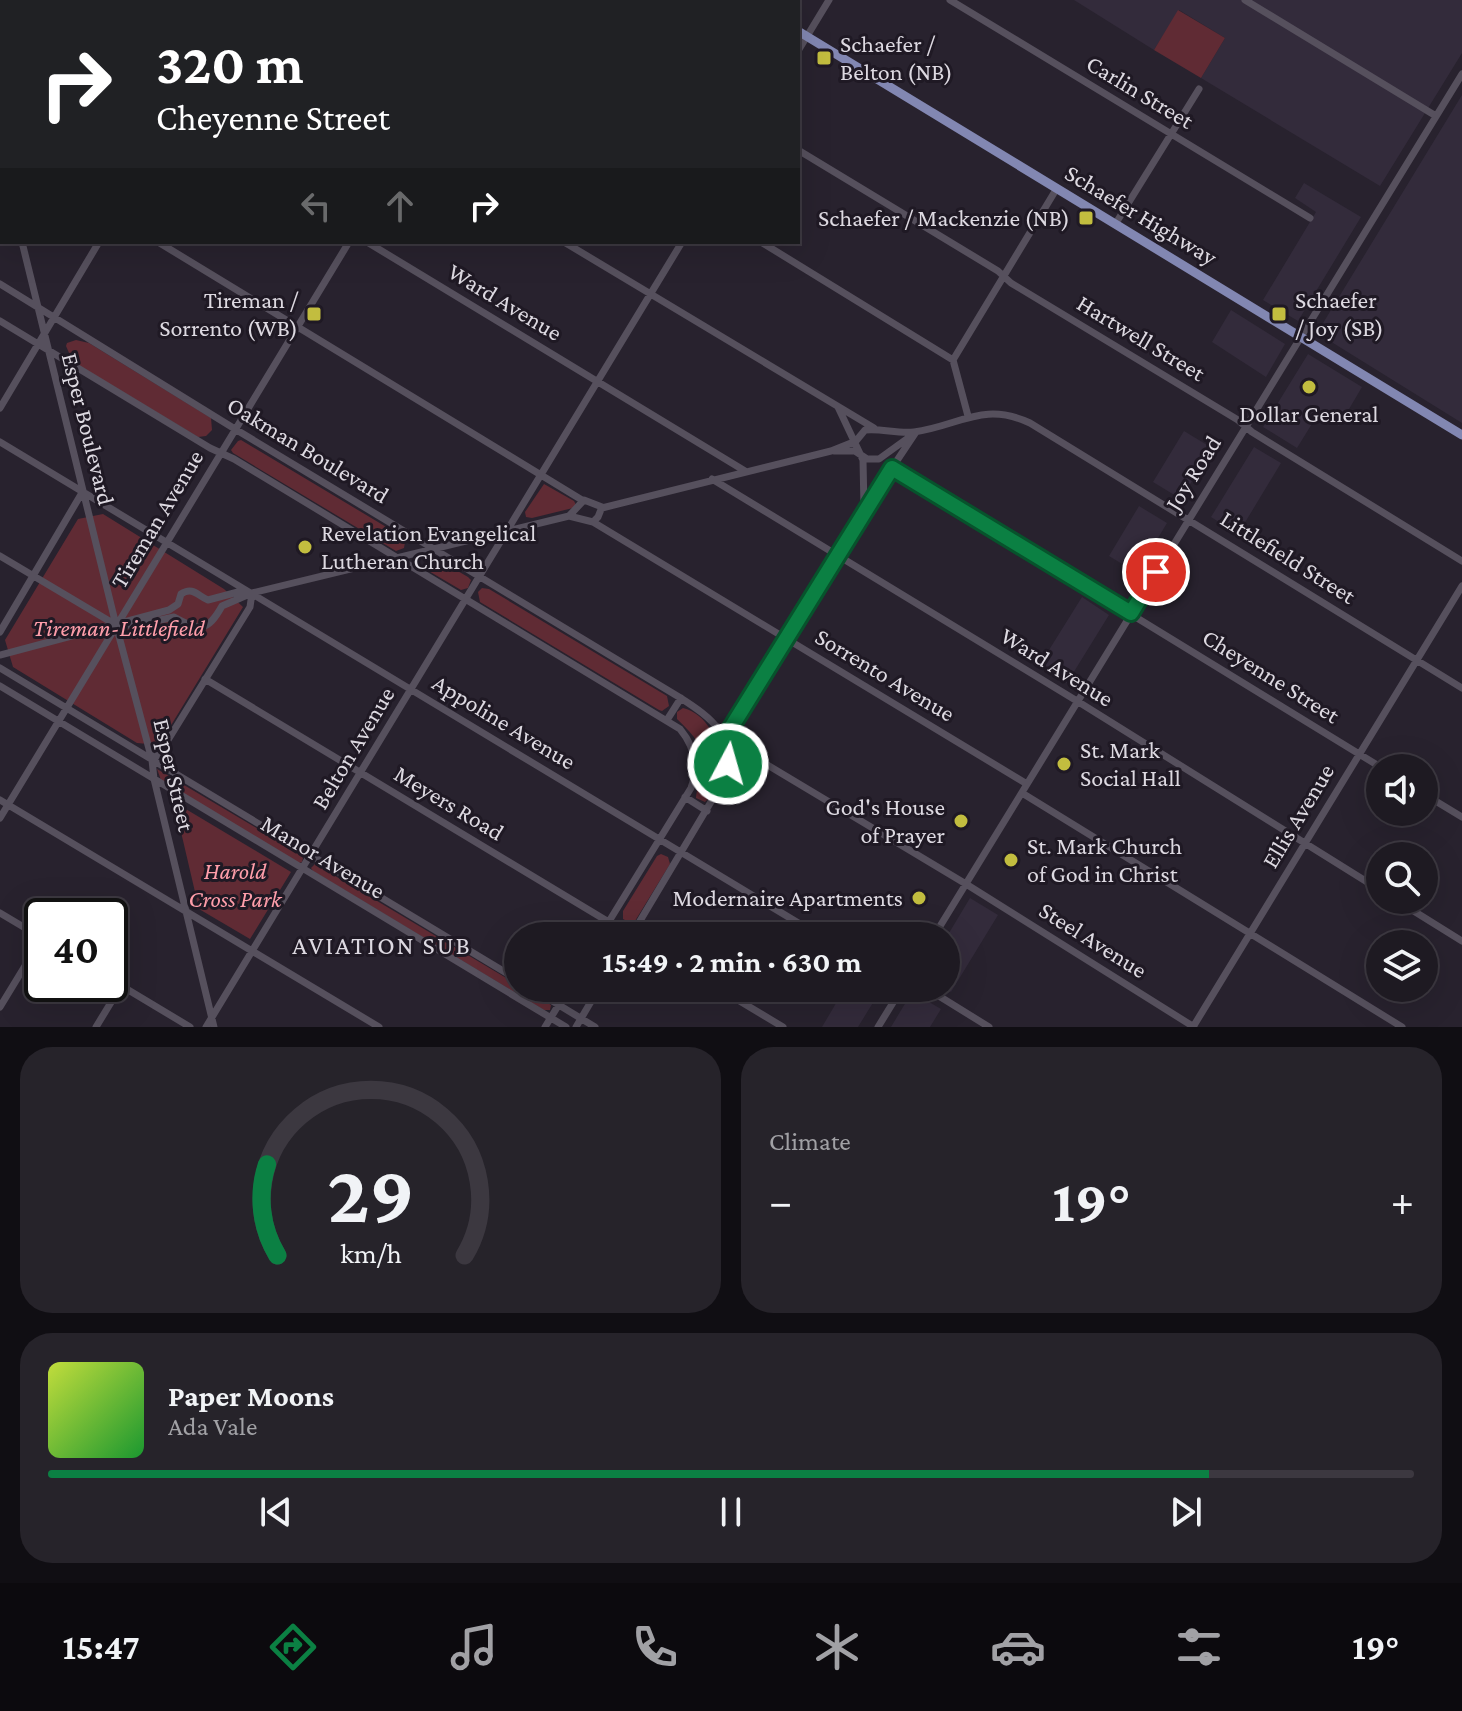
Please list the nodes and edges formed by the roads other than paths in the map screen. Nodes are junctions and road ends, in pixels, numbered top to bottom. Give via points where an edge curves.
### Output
1 (829, 0) edge
2 (950, 0) edge
3 (1245, 0) edge
4 (802, 34) edge
5 (1462, 74) edge
6 (1199, 89) dead end
7 (1436, 116) junction
8 (1171, 134) junction
9 (800, 151) edge
10 (1057, 188) junction
11 (1310, 218) dead end
12 (1116, 223) junction
13 (22, 244) edge
14 (98, 244) edge
15 (161, 244) edge
16 (348, 244) edge
17 (370, 244) edge
18 (567, 244) edge
19 (681, 244) edge
20 (764, 244) edge
21 (1004, 277) junction
22 (0, 284) edge
23 (651, 294) junction
24 (38, 307) junction
25 (54, 317) junction
26 (0, 321) edge
27 (298, 327) junction
28 (44, 333) junction
29 (1301, 336) junction
30 (38, 344) junction
31 (48, 350) junction
32 (953, 360) junction
33 (598, 381) junction
34 (838, 407) junction
35 (0, 408) edge
36 (968, 416) junction
37 (1246, 426) junction
38 (235, 429) junction
39 (876, 429) junction
40 (916, 432) junction
41 (1462, 435) edge
42 (856, 441) junction
43 (0, 442) edge
44 (831, 451) junction
45 (859, 451) junction
46 (220, 453) junction
47 (892, 468) junction
48 (746, 471) junction
49 (541, 474) junction
50 (712, 479) junction
51 (83, 491) junction
52 (582, 500) junction
53 (602, 508) junction
54 (864, 510) junction
55 (569, 516) junction
56 (1188, 519) junction
57 (596, 524) junction
58 (508, 530) junction
59 (167, 542) junction
60 (432, 548) junction
61 (837, 554) junction
62 (0, 556) edge
63 (396, 557) junction
64 (1462, 561) edge
65 (33, 575) junction
66 (480, 577) junction
67 (1462, 586) edge
68 (252, 593) junction
69 (467, 599) junction
70 (1131, 613) junction
71 (116, 625) junction
72 (0, 632) edge
73 (786, 638) junction
74 (0, 655) edge
75 (1417, 660) junction
76 (0, 668) edge
77 (205, 679) junction
78 (0, 686) edge
79 (1462, 688) edge
80 (412, 690) junction
81 (681, 698) junction
82 (1077, 701) junction
83 (67, 709) junction
84 (667, 720) junction
85 (59, 722) junction
86 (724, 739) junction
87 (1360, 754) junction
88 (1366, 758) edge
89 (152, 760) junction
90 (362, 773) junction
91 (154, 779) junction
92 (1027, 784) junction
93 (1022, 793) junction
94 (685, 797) junction
95 (0, 800) edge
96 (1438, 802) edge
97 (8, 805) junction
98 (707, 811) junction
99 (1462, 817) edge
100 (0, 818) edge
101 (660, 839) junction
102 (1305, 843) junction
103 (682, 852) junction
104 (311, 856) junction
105 (303, 869) junction
106 (1366, 881) edge
107 (966, 884) junction
108 (186, 911) junction
109 (0, 913) edge
110 (1419, 914) edge
111 (609, 922) joint
112 (640, 922) edge
113 (797, 922) edge
114 (943, 922) edge
115 (24, 927) edge
116 (1250, 932) junction
117 (1462, 941) edge
118 (253, 951) junction
119 (24, 968) edge
120 (504, 972) edge
121 (128, 990) edge
122 (111, 1002) edge
123 (553, 1002) edge
124 (560, 1002) edge
125 (591, 1002) edge
126 (741, 1002) edge
127 (893, 1002) edge
128 (949, 1002) edge
129 (558, 1005) junction
130 (0, 1007) edge
131 (212, 1017) junction
132 (551, 1018) junction
133 (581, 1018) junction
134 (96, 1027) edge
135 (190, 1027) edge
136 (206, 1027) edge
137 (214, 1027) edge
138 (379, 1027) edge
139 (545, 1027) edge
140 (566, 1027) edge
141 (576, 1027) edge
142 (595, 1027) edge
143 (783, 1027) edge
144 (878, 1027) edge
145 (989, 1027) edge
146 (1194, 1027) edge
147 (1402, 1027) edge

1 - 4 street
2 - 8 street, Carlin Street
3 - 7 street
4 - 10 main road, Schaefer Highway
5 - 7 street, Joy Road
6 - 8 street
7 - 29 street, Joy Road
8 - 11 street, Carlin Street
8 - 12 street
9 - 21 street, Hartwell Street
10 - 12 main road, Schaefer Highway
10 - 21 street
12 - 29 main road, Schaefer Highway
13 - 24 street, Esper Boulevard
14 - 25 street
15 - 27 street
16 - 27 street, Tireman Avenue
17 - 33 street, Ward Avenue
18 - 23 street
19 - 23 street
20 - 32 street
21 - 32 street
21 - 37 street, Hartwell Street
22 - 24 street, Oakman Boulevard
23 - 33 street
23 - 34 street
24 - 25 street, Oakman Boulevard
24 - 28 street, Esper Boulevard
25 - 28 street
25 - 38 street, Oakman Boulevard
26 - 30 street, Oakman Boulevard
27 - 38 street, Tireman Avenue
27 - 49 street
28 - 30 street
28 - 31 street, Esper Boulevard
29 - 37 street, Joy Road
29 - 41 main road, Schaefer Highway
30 - 31 street, Oakman Boulevard
30 - 35 street
31 - 46 street, Oakman Boulevard
31 - 51 street, Esper Boulevard
32 - 36 street
33 - 48 street, Ward Avenue
33 - 49 street
34 - 39 street
34 - 42 street
36 - 40 street, Littlefield Street
36 - 56 street, Littlefield Street via 997,414 1024,420
37 - 56 street, Joy Road
37 - 64 street, Hartwell Street
38 - 46 street, Tireman Avenue
38 - 60 street, Oakman Boulevard
39 - 40 street, Littlefield Street
39 - 42 street, Littlefield Street via 860,433
40 - 45 street, Littlefield Street via 879,459 867,459
40 - 47 street
42 - 44 street, Littlefield Street
42 - 45 street
43 - 51 street, Appoline Avenue
44 - 45 street, Littlefield Street
44 - 48 street, Littlefield Street
45 - 54 street via 865,470
46 - 59 street, Tireman Avenue
46 - 63 street, Oakman Boulevard
47 - 54 street
47 - 70 street, Cheyenne Street
48 - 50 street, Littlefield Street
49 - 52 street
49 - 58 street, Belton Avenue
50 - 53 street, Littlefield Street
50 - 61 street, Ward Avenue
51 - 59 street, Appoline Avenue
51 - 65 street
51 - 71 street, Esper Boulevard
52 - 53 street
52 - 55 street
53 - 57 street
54 - 61 street
55 - 57 street, Sorrento Avenue
55 - 58 street
56 - 70 street, Joy Road
56 - 75 street, Littlefield Street
57 - 73 street, Sorrento Avenue
58 - 60 street
58 - 66 street, Belton Avenue
59 - 68 street, Appoline Avenue
59 - 71 street, Tireman Avenue
60 - 63 street
60 - 66 street, Oakman Boulevard
61 - 73 street
61 - 82 street, Ward Avenue
62 - 65 street
63 - 68 street
63 - 69 street, Oakman Boulevard
65 - 71 street
65 - 72 street
66 - 69 street, Belton Avenue
66 - 81 street, Oakman Boulevard
67 - 75 street, Ellis Avenue
68 - 71 street via 208,600 187,591 172,609
68 - 71 street via 222,606 210,624 191,627 174,617
68 - 77 street via 250,607
68 - 80 street, Appoline Avenue
69 - 80 street, Belton Avenue
69 - 84 street, Oakman Boulevard
70 - 82 street, Joy Road
70 - 87 street, Cheyenne Street
71 - 74 street
71 - 83 street, Tireman Avenue
71 - 89 street, Esper Street
73 - 86 street
73 - 92 street, Sorrento Avenue
75 - 79 street, Littlefield Street
75 - 87 street, Ellis Avenue
76 - 83 street, Manor Avenue
77 - 89 street
77 - 90 street, Meyers Road
78 - 85 street, Manor Avenue
80 - 90 street, Belton Avenue
80 - 101 street, Appoline Avenue
81 - 84 street
81 - 86 street, Oakman Boulevard via 711,719
82 - 92 street, Joy Road
82 - 102 street, Ward Avenue
83 - 85 street, Tireman Avenue
83 - 89 street, Manor Avenue
84 - 94 street, Oakman Boulevard via 685,734 694,756 694,778
85 - 91 street, Manor Avenue
85 - 97 street, Tireman Avenue
86 - 98 street via 727,771
86 - 107 street, Steel Avenue
87 - 88 street, Cheyenne Street
87 - 102 street, Ellis Avenue
89 - 91 street, Esper Street
89 - 104 street, Manor Avenue
90 - 104 street, Belton Avenue
90 - 111 street, Meyers Road
91 - 105 street, Manor Avenue
91 - 108 street, Esper Street
92 - 93 street, Joy Road
93 - 107 street, Joy Road
93 - 116 street
94 - 98 street
94 - 101 street, Oakman Boulevard
95 - 97 street
96 - 99 street
97 - 100 street, Tireman Avenue
97 - 108 street
98 - 103 street
101 - 103 street, Appoline Avenue
101 - 111 street, Oakman Boulevard
102 - 106 street, Ward Avenue
102 - 116 street, Ellis Avenue
103 - 112 street
103 - 113 street, Appoline Avenue
104 - 105 street, Belton Avenue
104 - 120 street, Manor Avenue
105 - 118 street, Belton Avenue
105 - 132 street, Manor Avenue
107 - 114 street, Joy Road
107 - 146 street, Steel Avenue
108 - 118 street
108 - 131 street, Esper Street
109 - 115 street
110 - 117 street
116 - 146 street, Ellis Avenue
116 - 147 street
118 - 131 street, Belton Avenue
118 - 138 street
119 - 130 street
121 - 135 street
122 - 134 street
123 - 129 street
124 - 129 street
125 - 133 street
126 - 143 street
127 - 144 street
128 - 145 street
129 - 132 street
129 - 133 street
131 - 136 street, Belton Avenue
131 - 137 street, Esper Street
132 - 139 street
132 - 140 street, Manor Avenue
133 - 141 street
133 - 142 street

